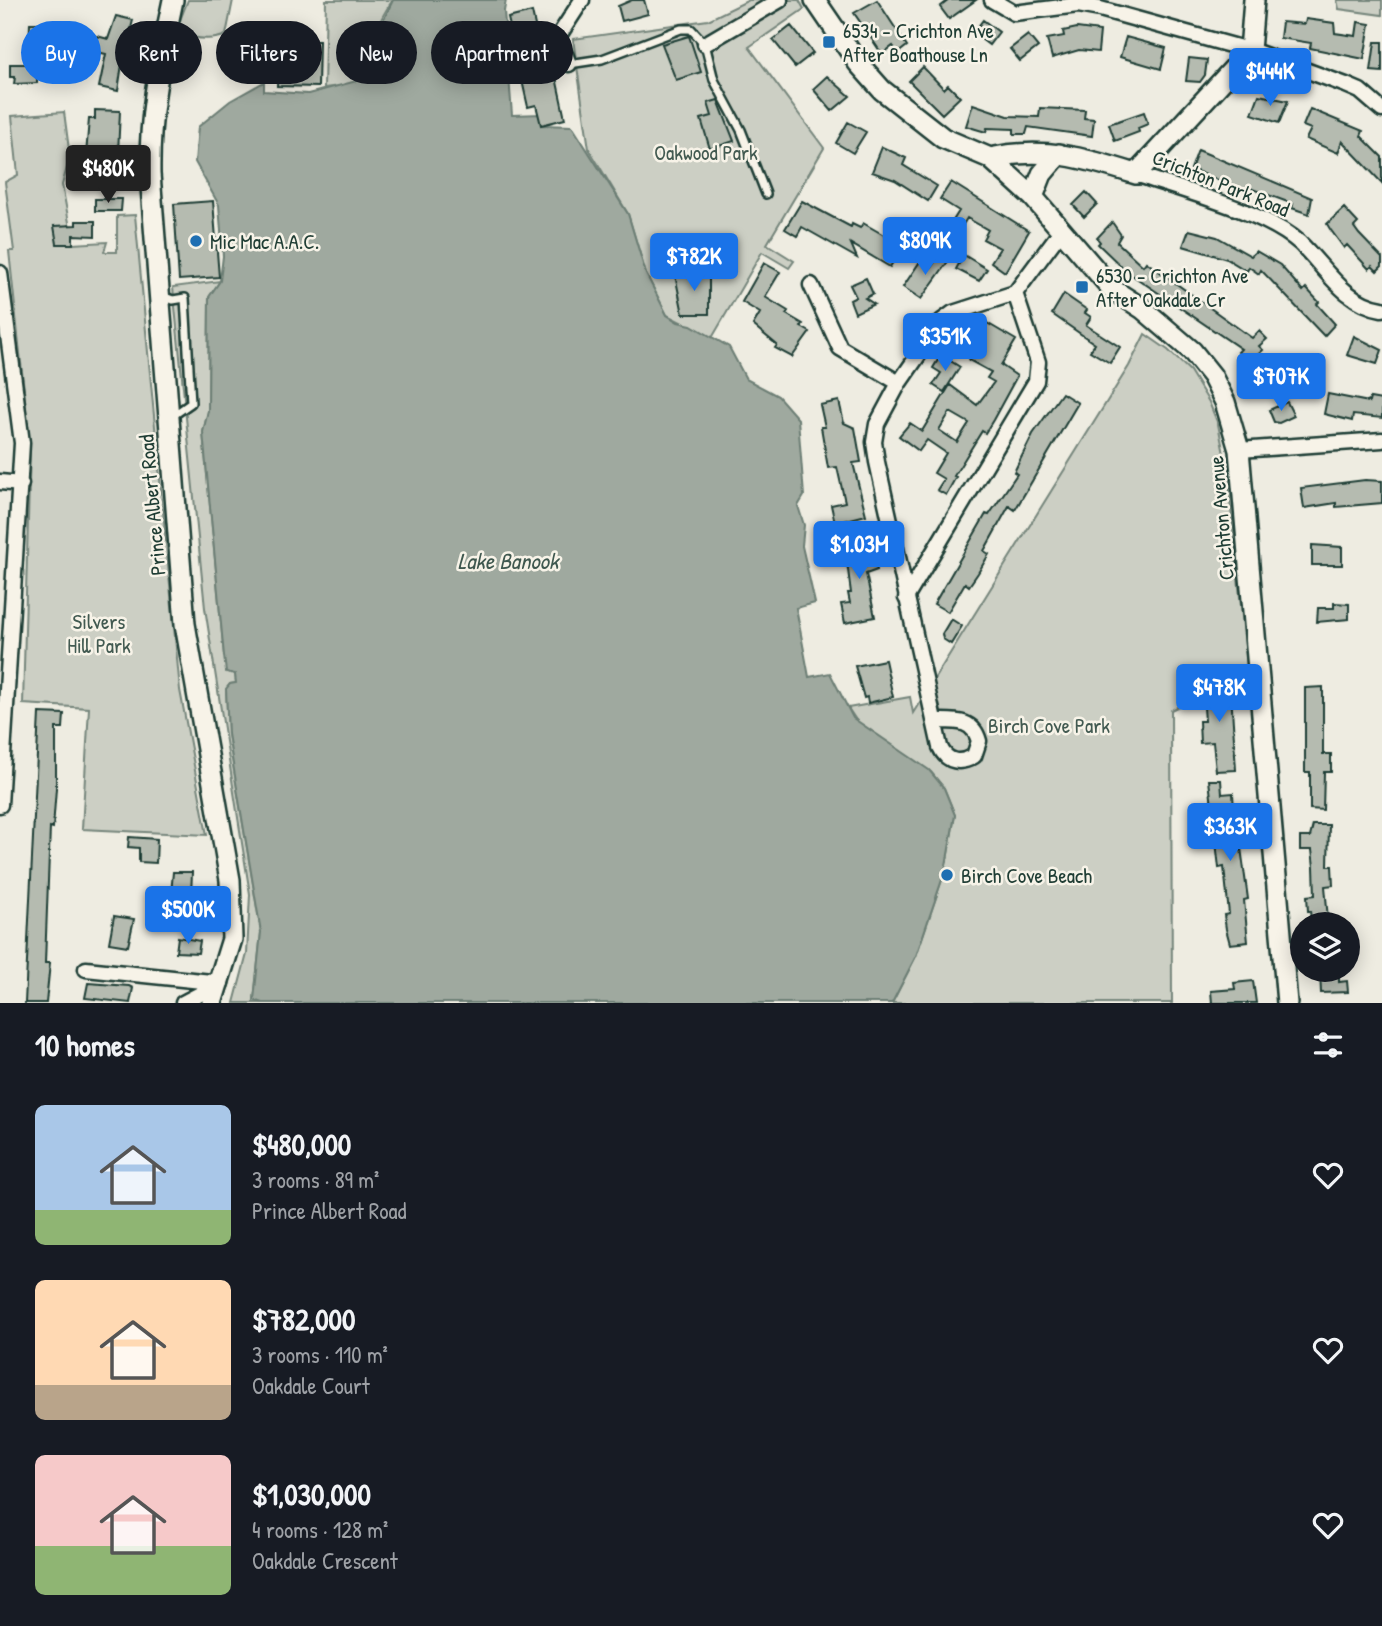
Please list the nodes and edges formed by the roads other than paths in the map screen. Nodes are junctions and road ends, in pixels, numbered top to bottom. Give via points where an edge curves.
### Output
1 (173, 0) edge
2 (582, 0) edge
3 (780, 0) edge
4 (816, 0) edge
5 (992, 0) edge
6 (1254, 0) edge
7 (568, 21) edge
8 (705, 44) junction
9 (1250, 51) junction
10 (573, 63) edge
11 (1382, 110) edge
12 (1059, 154) junction
13 (990, 158) junction
14 (1136, 174) junction
15 (766, 194) dead end
16 (1033, 197) junction
17 (1061, 232) junction
18 (0, 273) edge
19 (811, 285) dead end
20 (1015, 293) junction
21 (1382, 309) edge
22 (899, 383) junction
23 (1382, 440) edge
24 (1238, 450) junction
25 (0, 482) edge
26 (21, 484) junction
27 (906, 597) junction
28 (4, 684) edge
29 (936, 721) dead end
30 (0, 805) edge
31 (86, 969) dead end
32 (221, 983) junction
33 (183, 1003) edge
34 (212, 1003) edge
35 (1287, 1003) edge

1 - 32 street, Prince Albert Road via 149,126 185,624 230,880 232,939
2 - 7 street
3 - 8 street
4 - 13 street, Crichton Avenue via 882,90 943,138
5 - 9 street via 1014,13 1086,6
6 - 9 street
8 - 10 lane via 691,29 681,29 602,59
8 - 15 lane via 714,80 741,130
9 - 11 street via 1360,91
9 - 14 street
12 - 13 street, Crichton Park Road via 1022,151
12 - 14 street, Crichton Park Road
12 - 16 street via 1042,174
13 - 16 street, Crichton Avenue
14 - 21 street, Crichton Park Road via 1278,228 1300,244 1349,296
16 - 17 street, Crichton Avenue
17 - 20 street
17 - 24 street, Crichton Avenue via 1112,289 1192,351 1226,402
18 - 26 street via 22,443
19 - 22 street via 840,348
20 - 22 street via 948,315
20 - 27 street via 1038,362 1036,381
22 - 27 street via 877,424 874,442
23 - 24 street
24 - 35 street, Crichton Avenue
25 - 26 street
26 - 28 street
27 - 29 street
28 - 30 street
31 - 32 street
32 - 33 street
32 - 34 street, Prince Albert Road

